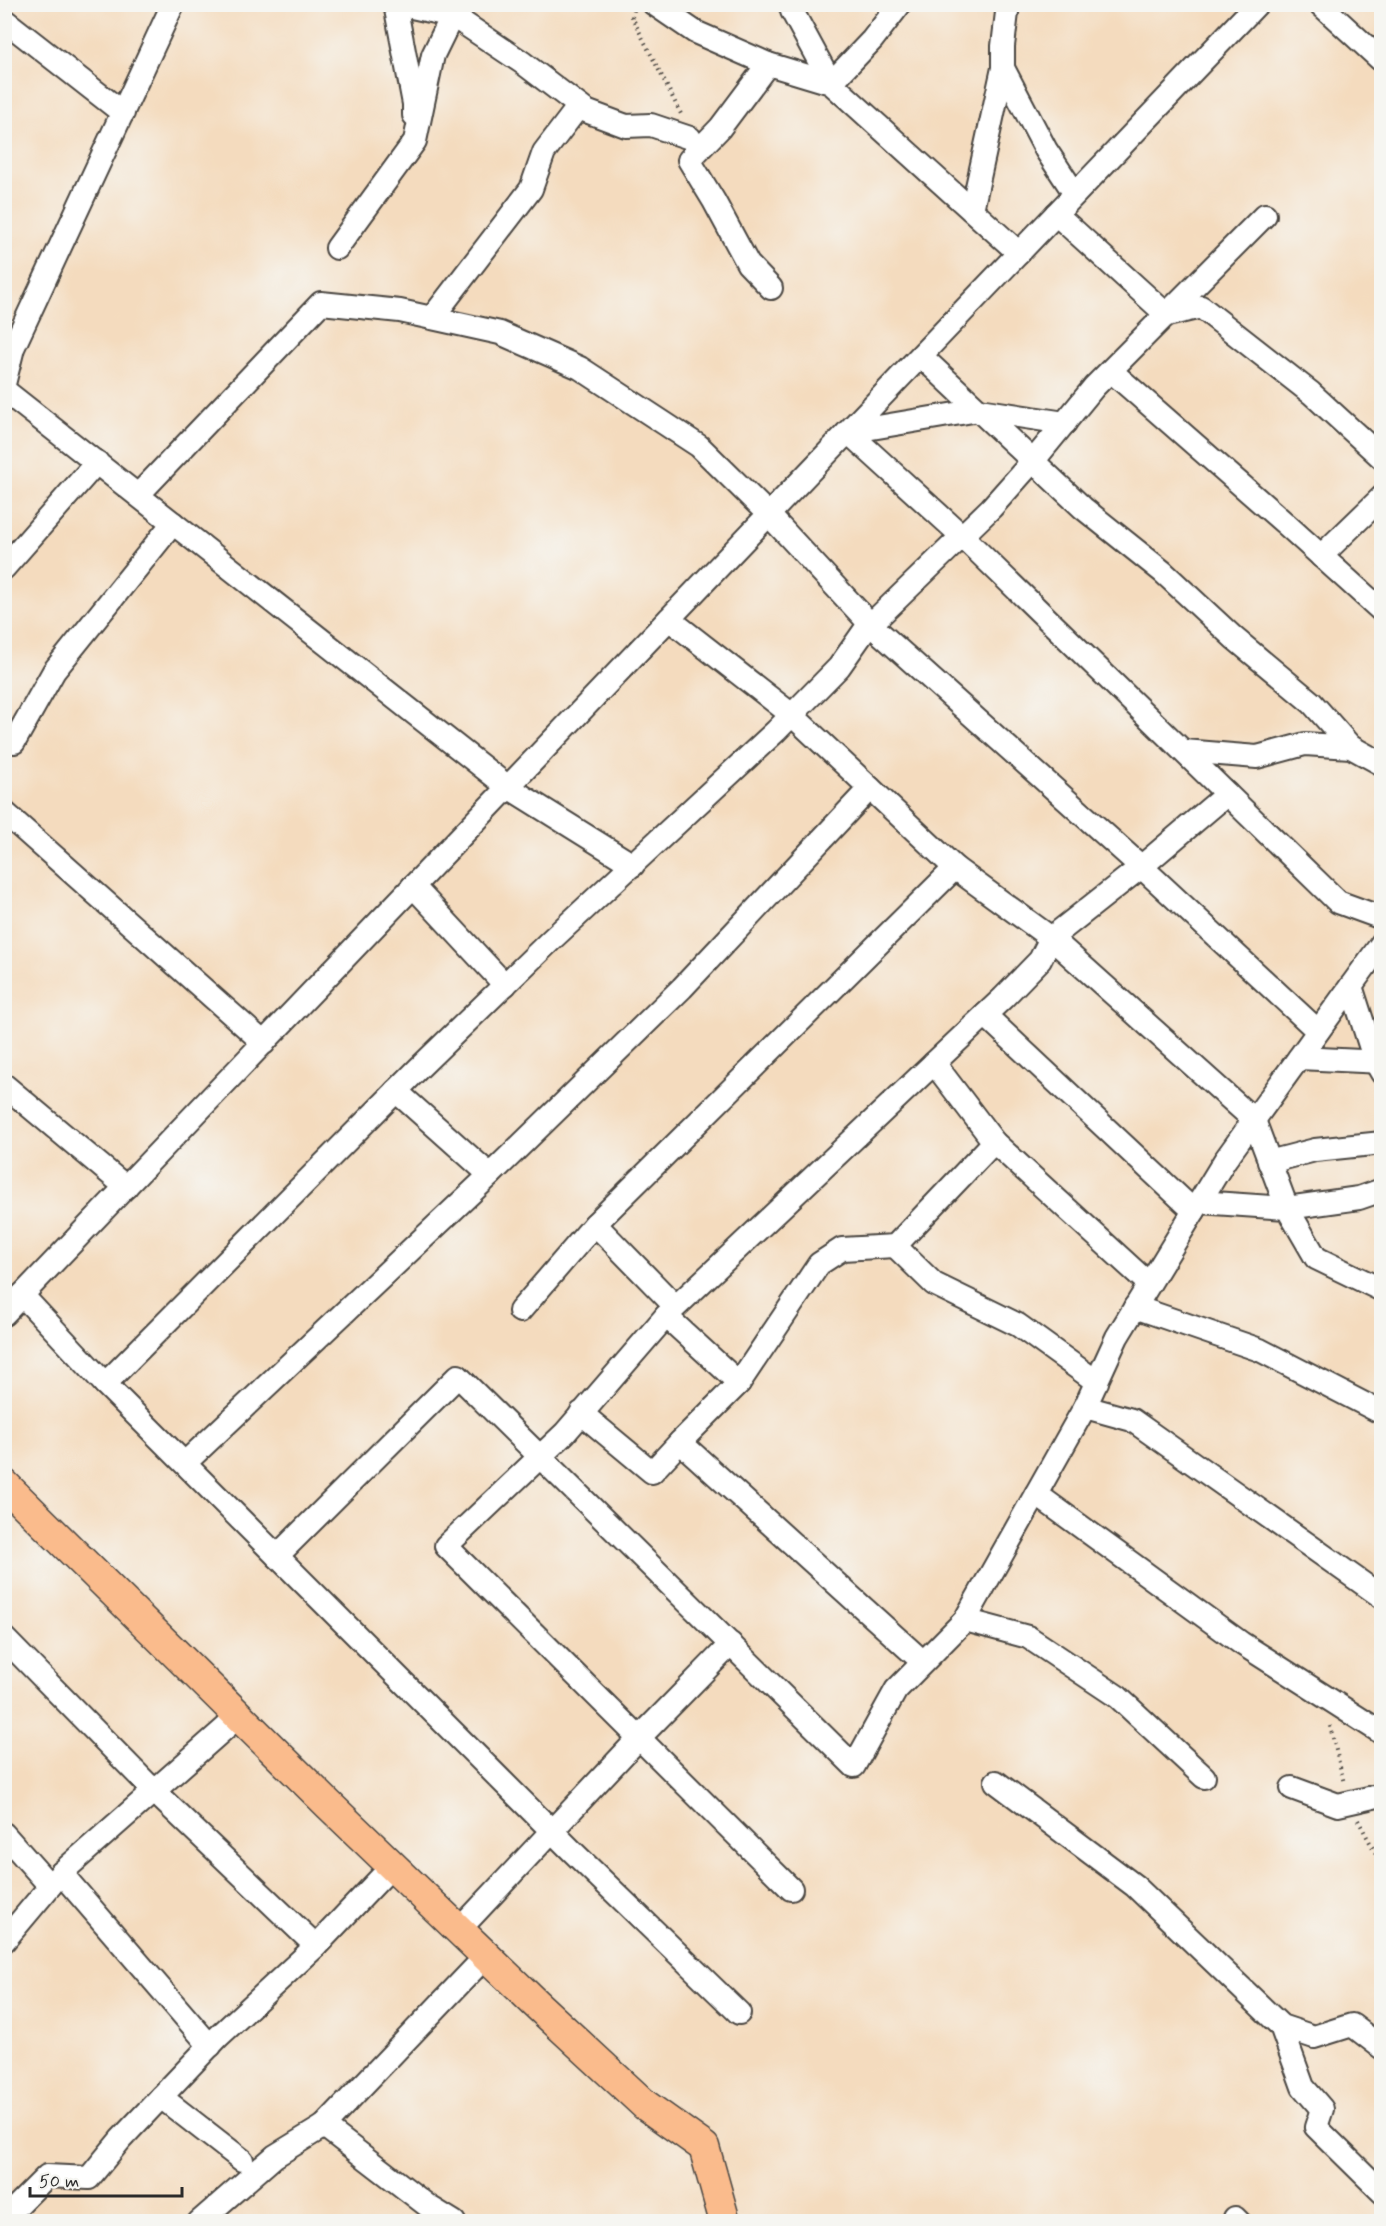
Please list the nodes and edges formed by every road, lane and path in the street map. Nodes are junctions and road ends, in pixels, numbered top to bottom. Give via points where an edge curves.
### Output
1 (172, 4) edge
2 (397, 4) edge
3 (636, 4) edge
4 (654, 4) edge
5 (790, 4) edge
6 (900, 4) edge
7 (1008, 4) edge
8 (1320, 4) edge
9 (1253, 6) edge
10 (455, 10) edge
11 (4, 20) edge
12 (1382, 61) edge
13 (768, 64) junction
14 (1003, 68) junction
15 (831, 83) junction
16 (579, 106) junction
17 (123, 113) junction
18 (690, 138) joint
19 (415, 141) junction
20 (1075, 194) junction
21 (972, 210) junction
22 (1056, 214) junction
23 (1265, 215) dead end
24 (337, 248) dead end
25 (1019, 253) junction
26 (771, 288) dead end
27 (1167, 315) junction
28 (432, 318) junction
29 (921, 356) junction
30 (1111, 371) junction
31 (4, 384) edge
32 (4, 390) edge
33 (978, 410) junction
34 (1065, 423) junction
35 (848, 432) junction
36 (1382, 458) edge
37 (97, 462) junction
38 (1033, 462) junction
39 (138, 495) junction
40 (1382, 497) edge
41 (769, 515) junction
42 (173, 523) junction
43 (962, 536) junction
44 (1321, 556) junction
45 (4, 568) edge
46 (1382, 610) edge
47 (669, 619) junction
48 (871, 625) junction
49 (792, 715) junction
50 (14, 742) dead end
51 (1351, 747) junction
52 (1184, 751) junction
53 (1382, 764) edge
54 (508, 787) junction
55 (870, 788) junction
56 (1227, 794) junction
57 (4, 812) edge
58 (633, 865) junction
59 (1141, 867) junction
60 (955, 868) junction
61 (413, 886) junction
62 (1382, 918) edge
63 (1051, 938) junction
64 (1382, 943) edge
65 (505, 985) junction
66 (1351, 986) junction
67 (985, 1015) junction
68 (1382, 1021) edge
69 (1318, 1031) junction
70 (264, 1043) junction
71 (1299, 1058) junction
72 (934, 1063) junction
73 (1379, 1065) edge
74 (4, 1085) edge
75 (396, 1091) junction
76 (1254, 1120) junction
77 (994, 1142) junction
78 (1382, 1143) edge
79 (1269, 1162) junction
80 (490, 1174) junction
81 (126, 1187) junction
82 (1382, 1190) edge
83 (1197, 1207) junction
84 (1287, 1208) junction
85 (596, 1224) junction
86 (895, 1246) junction
87 (1149, 1284) junction
88 (1382, 1290) edge
89 (22, 1295) junction
90 (1135, 1307) junction
91 (520, 1311) dead end
92 (670, 1311) junction
93 (4, 1314) edge
94 (1097, 1382) junction
95 (739, 1383) junction
96 (105, 1384) junction
97 (1085, 1407) junction
98 (581, 1413) junction
99 (1382, 1413) edge
100 (680, 1442) junction
101 (541, 1456) junction
102 (185, 1463) junction
103 (4, 1484) edge
104 (1036, 1494) junction
105 (277, 1556) junction
106 (1382, 1597) edge
107 (965, 1620) junction
108 (4, 1638) edge
109 (731, 1644) junction
110 (923, 1662) junction
111 (239, 1716) junction
112 (1382, 1733) edge
113 (639, 1737) junction
114 (1204, 1777) dead end
115 (996, 1782) dead end
116 (1292, 1788) dead end
117 (155, 1792) junction
118 (1382, 1795) edge
119 (552, 1832) junction
120 (4, 1834) edge
121 (392, 1866) junction
122 (56, 1880) junction
123 (790, 1888) dead end
124 (459, 1930) junction
125 (4, 1941) edge
126 (316, 1946) junction
127 (486, 1956) junction
128 (739, 2013) dead end
129 (1281, 2026) junction
130 (210, 2046) junction
131 (1382, 2048) edge
132 (161, 2097) junction
133 (324, 2126) junction
134 (242, 2160) dead end
135 (1382, 2192) edge
136 (4, 2219) edge
137 (199, 2222) edge
138 (454, 2222) edge
139 (725, 2222) edge

1 - 17 street
2 - 10 street
2 - 19 street via 414,104
3 - 18 path via 632,17 690,130
4 - 13 street via 695,32
5 - 15 street
6 - 15 street
7 - 14 street
8 - 12 street
9 - 20 street
10 - 16 street
10 - 19 street via 433,55
11 - 17 street
13 - 15 street
13 - 26 street via 720,128 689,160 748,264
14 - 20 street via 1046,150
14 - 21 street
15 - 21 street
16 - 18 street via 626,126 651,125
16 - 28 street via 544,152 531,189
17 - 31 street via 13,348
19 - 24 street
20 - 22 street
21 - 25 street
22 - 25 street
22 - 27 street
23 - 27 street
25 - 29 street
27 - 30 street
27 - 36 street via 1201,307 1311,393
28 - 39 street via 321,303
28 - 41 street via 500,333 580,368 699,446
29 - 33 street
29 - 35 street
30 - 34 street
30 - 44 street
32 - 37 street
33 - 34 street
33 - 35 street
33 - 38 street
34 - 38 street
35 - 41 street
35 - 43 street
37 - 39 street
37 - 45 street
38 - 43 street
38 - 51 street via 1312,703
39 - 42 street
40 - 44 street
41 - 47 street
41 - 48 street
42 - 50 street via 54,671
42 - 54 street
43 - 48 street
43 - 52 street
44 - 46 street
47 - 49 street
47 - 54 street
48 - 49 street
48 - 59 street
49 - 55 street
49 - 58 street
51 - 52 street via 1305,744 1257,757
51 - 53 street
52 - 56 street
54 - 58 street
54 - 61 street
55 - 60 street
55 - 80 street via 682,988
56 - 59 street
56 - 62 street via 1338,902
57 - 70 street
58 - 65 street
59 - 63 street
59 - 69 street
60 - 63 street
60 - 85 street
61 - 65 street
61 - 70 street
63 - 67 street via 1040,960
63 - 76 street
64 - 66 street
65 - 75 street
66 - 68 street
66 - 69 street
66 - 73 street
67 - 72 street
67 - 83 street
69 - 71 street
70 - 81 street
71 - 73 street
71 - 76 street
72 - 77 street
72 - 92 street
74 - 81 street
75 - 80 street
75 - 96 street
76 - 79 street
76 - 83 street
77 - 86 street
77 - 87 street
78 - 79 street via 1315,1150
79 - 84 street
80 - 102 street
81 - 89 street
82 - 84 street via 1359,1198
83 - 84 street
83 - 87 street
84 - 88 street via 1316,1258
85 - 91 street
85 - 92 street
86 - 94 street via 934,1284 1018,1325
86 - 95 street via 842,1249 819,1264
87 - 90 street
89 - 93 street
89 - 96 street
90 - 94 street
90 - 99 street via 1260,1350
92 - 95 street
92 - 98 street
94 - 97 street
95 - 100 street
96 - 102 street
97 - 104 street
97 - 106 street via 1132,1420
98 - 100 street via 652,1472
98 - 101 street
100 - 110 street
101 - 105 street via 458,1376
101 - 109 street
101 - 113 street via 446,1546
102 - 105 street
103 - 111 main road
104 - 107 street
104 - 112 street via 1241,1643
105 - 119 street
107 - 110 street
107 - 114 street via 1028,1637 1118,1697
108 - 117 street
109 - 110 street via 854,1766 896,1690
109 - 113 street
111 - 117 street
111 - 121 main road
113 - 119 street
113 - 123 street
115 - 129 street via 1135,1886
116 - 118 street via 1338,1805
117 - 122 street
117 - 126 street
119 - 124 street
119 - 128 street
120 - 122 street
121 - 124 main road
121 - 126 street
122 - 125 street
122 - 130 street
124 - 127 main road
126 - 130 street
127 - 133 street
127 - 139 main road via 645,2105 704,2147
129 - 131 street via 1314,2037 1352,2025
129 - 135 street via 1303,2087 1322,2109 1316,2127
130 - 132 street
132 - 134 street
132 - 136 street via 89,2178 47,2176
133 - 137 street via 275,2156
133 - 138 street

